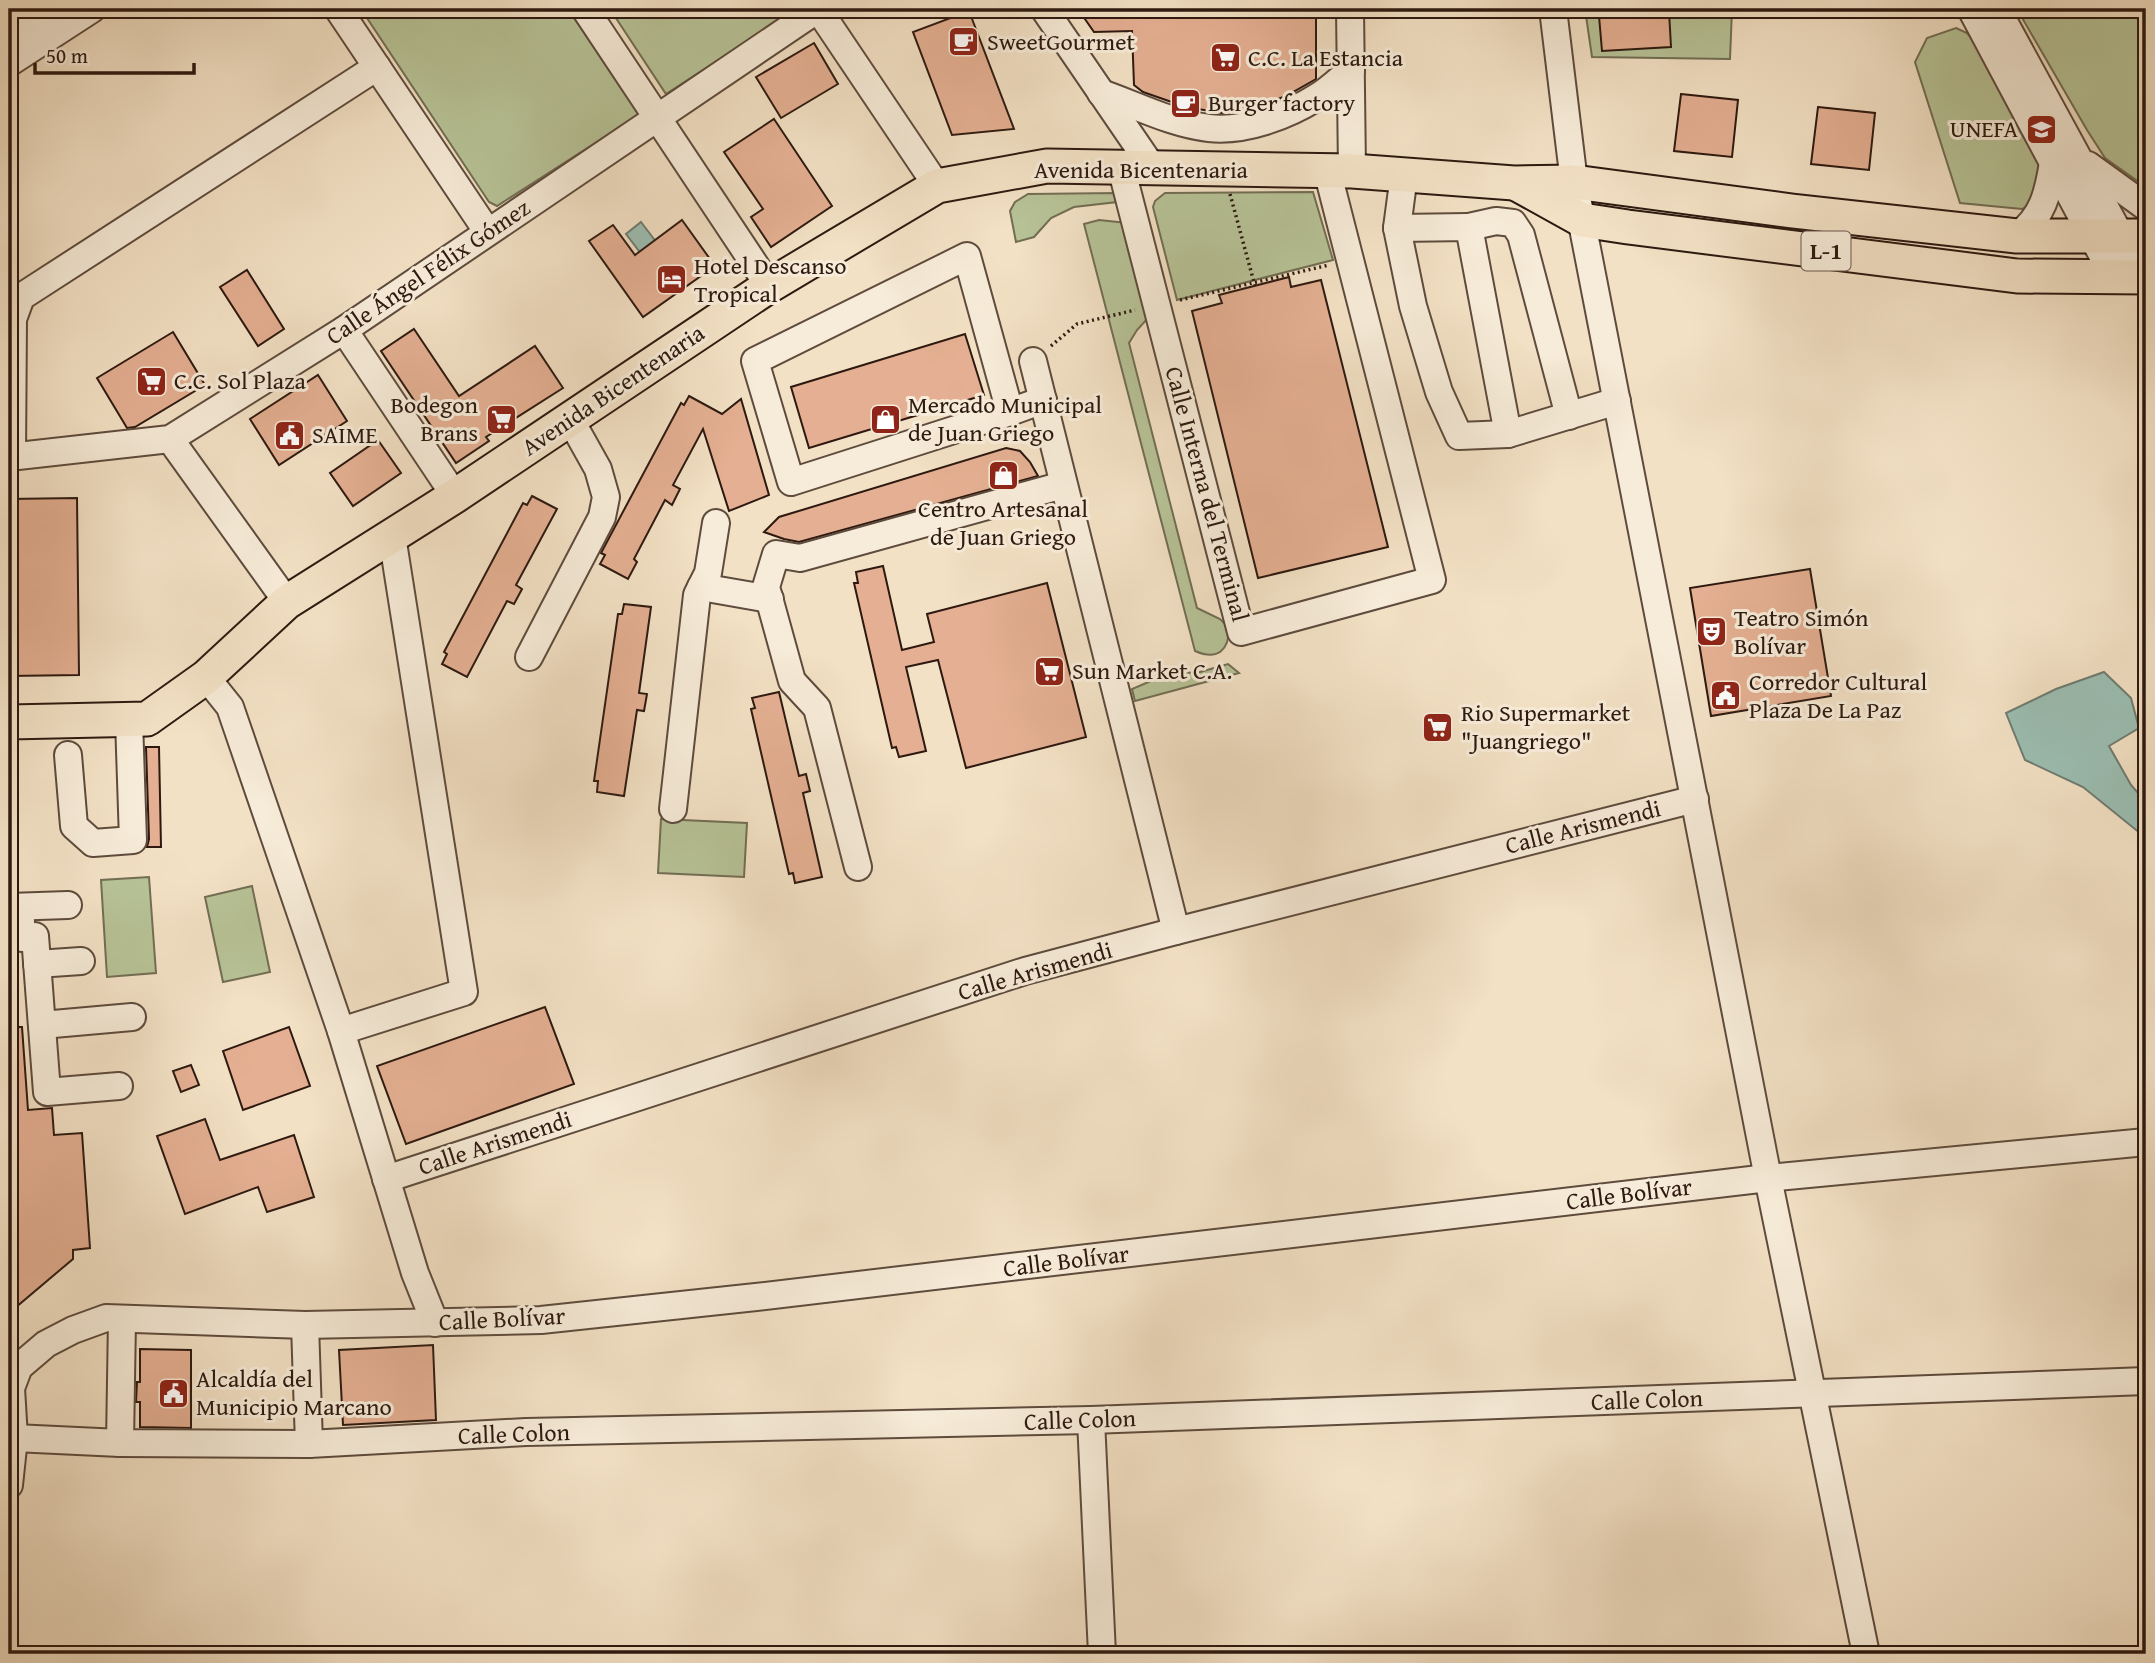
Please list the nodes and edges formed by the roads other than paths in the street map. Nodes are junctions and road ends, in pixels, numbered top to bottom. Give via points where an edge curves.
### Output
1 (49, 9) edge
2 (92, 9) edge
3 (338, 9) edge
4 (585, 9) edge
5 (818, 9) edge
6 (1044, 9) edge
7 (1350, 9) edge
8 (1553, 9) edge
9 (1997, 9) edge
10 (1971, 10) edge
11 (9, 35) edge
12 (9, 63) edge
13 (377, 67) junction
14 (1351, 70) junction
15 (1101, 93) junction
16 (657, 117) junction
17 (2066, 160) junction
18 (1136, 167) junction
19 (1339, 171) junction
20 (1404, 175) junction
21 (1574, 182) junction
22 (1514, 183) junction
23 (937, 186) junction
24 (2146, 207) edge
25 (1582, 220) junction
26 (1469, 227) junction
27 (1397, 228) junction
28 (487, 231) junction
29 (2017, 236) junction
30 (2120, 236) edge
31 (2134, 277) edge
32 (769, 286) junction
33 (344, 330) junction
34 (1033, 361) road end
35 (1043, 400) junction
36 (1617, 401) junction
37 (1010, 412) junction
38 (1569, 416) junction
39 (570, 419) junction
40 (1507, 434) junction
41 (170, 439) junction
42 (10, 456) edge
43 (1063, 485) junction
44 (455, 496) junction
45 (716, 523) dead end
46 (393, 536) junction
47 (701, 587) junction
48 (770, 599) junction
49 (287, 602) junction
50 (529, 657) dead end
51 (206, 677) junction
52 (129, 720) junction
53 (9, 722) edge
54 (68, 755) dead end
55 (1695, 799) junction
56 (673, 809) dead end
57 (858, 867) dead end
58 (68, 905) dead end
59 (14, 907) edge
60 (1176, 931) junction
61 (81, 961) dead end
62 (37, 964) junction
63 (132, 1017) dead end
64 (42, 1025) junction
65 (341, 1031) junction
66 (119, 1086) dead end
67 (2146, 1142) edge
68 (1768, 1178) junction
69 (386, 1179) junction
70 (415, 1273) junction
71 (122, 1319) junction
72 (435, 1323) junction
73 (380, 1324) junction
74 (304, 1325) junction
75 (2146, 1381) edge
76 (10, 1387) edge
77 (1812, 1394) junction
78 (1091, 1420) junction
79 (14, 1438) junction
80 (120, 1443) junction
81 (309, 1444) junction
82 (9, 1485) edge
83 (1102, 1654) edge
84 (1867, 1654) edge

1 - 11 street
2 - 12 street
3 - 13 street
4 - 16 street
5 - 16 street, Calle Ángel Félix Gómez
5 - 23 street
6 - 15 street, Calle Interna del Terminal
7 - 14 street, Calle Interna del Terminal
8 - 21 street
9 - 17 street
10 - 17 street
13 - 28 street
13 - 42 street via 21,297 13,319
14 - 15 street via 1317,97 1244,127 1210,128 1178,121
14 - 19 street, Calle Interna del Terminal
15 - 18 street, Calle Interna del Terminal
16 - 28 street, Calle Ángel Félix Gómez
16 - 32 street
17 - 24 street via 2092,169
17 - 29 street via 2036,219
17 - 30 street
18 - 19 main road, Avenida Bicentenaria / L-1
18 - 19 street, Calle Interna del Terminal via 1157,305 1241,632 1432,580 1350,260
18 - 23 main road, Avenida Bicentenaria / L-1 via 1047,166
19 - 20 main road, Avenida Bicentenaria / L-1
20 - 22 main road, Avenida Bicentenaria / L-1
20 - 27 street
21 - 22 main road, Avenida Bicentenaria / L-1
21 - 25 street
21 - 29 main road, Avenida Bicentenaria / L-1
22 - 25 main road, Avenida Bicentenaria / L-1
23 - 32 main road, Avenida Bicentenaria / L-1
25 - 31 main road, Avenida Bicentenaria / L-1 via 2017,276
25 - 36 street
26 - 27 street
26 - 38 street via 1496,221 1513,223 1521,235
26 - 40 street
27 - 40 street via 1413,306 1458,436
28 - 33 street, Calle Ángel Félix Gómez
29 - 30 main road, Avenida Bicentenaria / L-1
30 - 31 street
32 - 39 main road, Avenida Bicentenaria / L-1
33 - 41 street, Calle Ángel Félix Gómez
33 - 44 street
34 - 35 street
35 - 37 street
35 - 43 street
36 - 38 street
36 - 55 street
37 - 37 street via 791,482 755,360 967,256
38 - 40 street
39 - 44 main road, Avenida Bicentenaria / L-1
39 - 50 street via 598,469 606,497 602,517
41 - 42 street, Calle Ángel Félix Gómez
41 - 49 street
43 - 48 street via 800,558 776,554 766,587
43 - 60 street
44 - 46 main road, Avenida Bicentenaria / L-1
45 - 47 street via 708,573
46 - 49 main road, Avenida Bicentenaria / L-1
46 - 65 street via 464,992
47 - 48 street
47 - 56 street
48 - 57 street via 792,681 817,708
49 - 51 main road, Avenida Bicentenaria / L-1
51 - 52 main road, Avenida Bicentenaria / L-1 via 147,719
51 - 65 street via 230,707
52 - 53 main road, Avenida Bicentenaria / L-1
52 - 54 street via 133,840 93,843 74,826
55 - 60 street, Calle Arismendi
55 - 68 street
58 - 59 street
59 - 62 street via 22,937 35,936
60 - 69 street, Calle Arismendi via 1025,971
61 - 62 street
62 - 64 street
63 - 64 street
64 - 66 street via 47,1092
65 - 69 street
67 - 68 street, Calle Bolívar
68 - 72 street, Calle Bolívar via 729,1300 541,1320
68 - 77 street
69 - 70 street
70 - 72 street
70 - 73 street via 410,1296
71 - 74 street, Calle Bolívar
71 - 76 street, Calle Bolívar via 106,1318 46,1344 19,1367
71 - 80 street
72 - 73 street, Calle Bolívar
73 - 74 street, Calle Bolívar
74 - 81 street
75 - 77 street, Calle Colon
76 - 79 street, Calle Bolívar
77 - 78 street, Calle Colon
77 - 84 street
78 - 81 street, Calle Colon via 526,1432
78 - 83 street
79 - 80 street, Calle Colon
79 - 82 street, Calle Bolívar
80 - 81 street, Calle Colon

